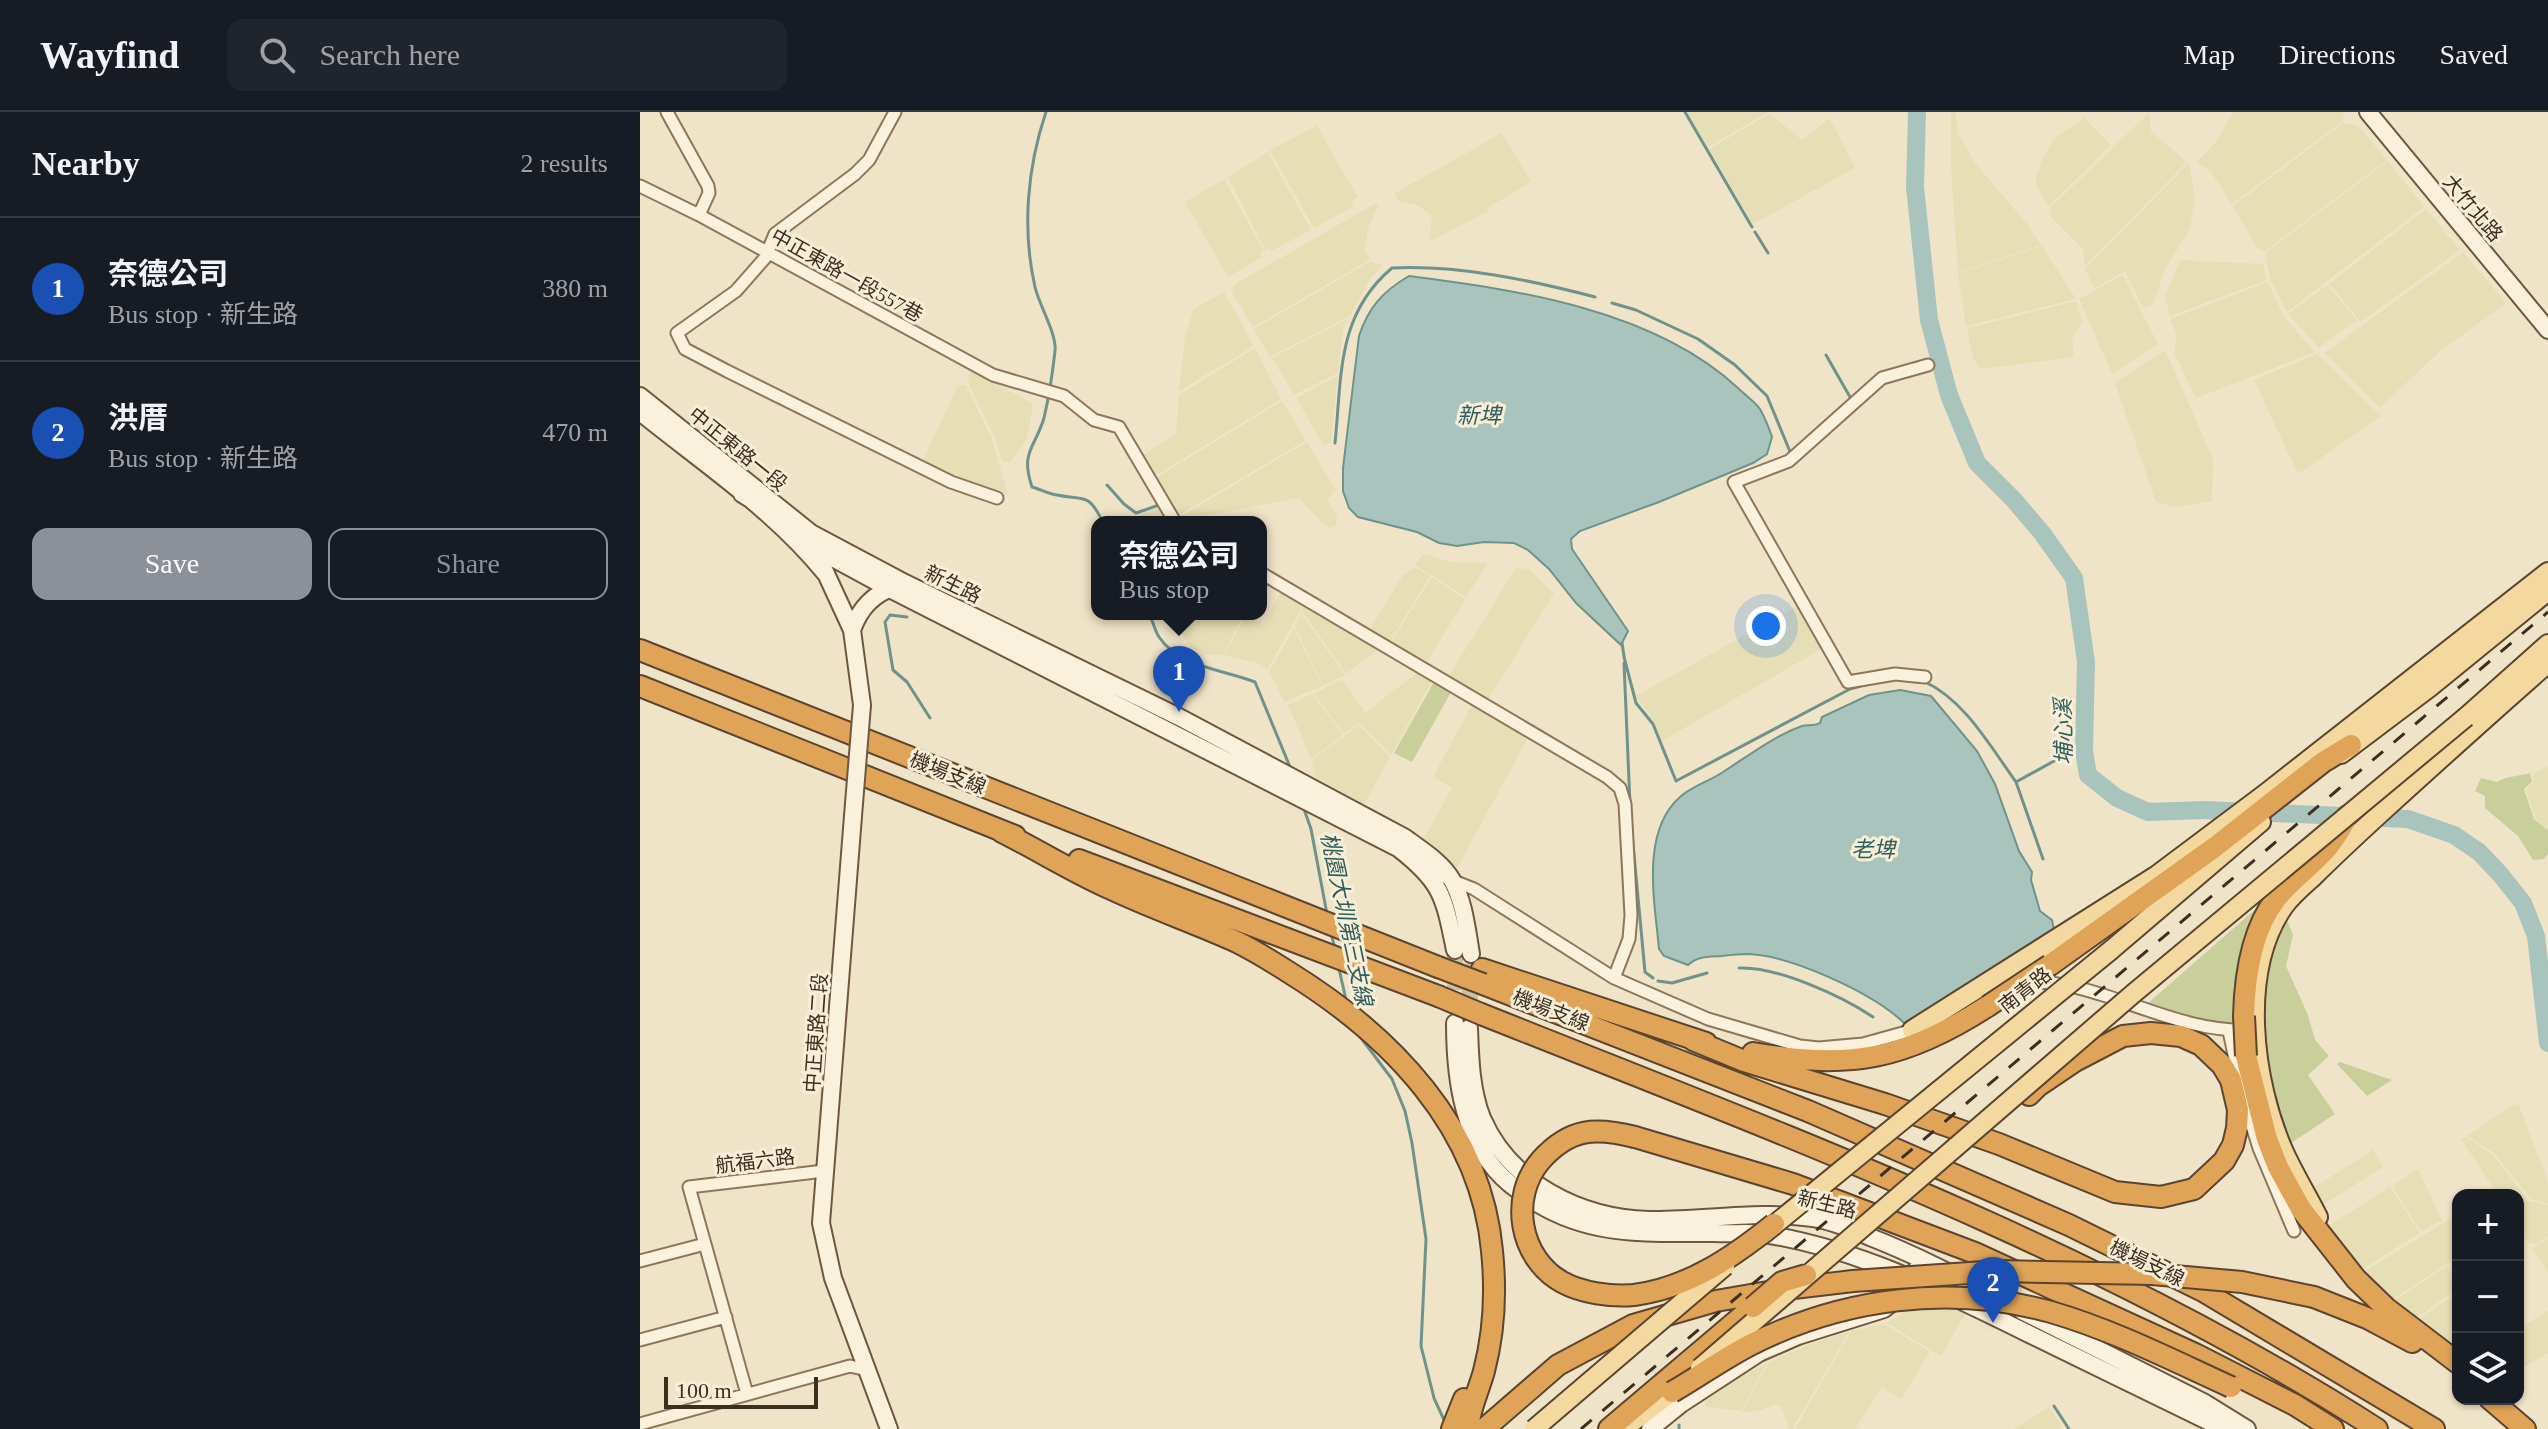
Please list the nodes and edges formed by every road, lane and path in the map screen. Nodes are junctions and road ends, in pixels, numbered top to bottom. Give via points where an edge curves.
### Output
1 (667, 112) edge
2 (895, 112) edge
3 (2368, 112) edge
4 (640, 186) edge
5 (699, 215) junction
6 (767, 252) junction
7 (2548, 330) edge
8 (1928, 365) dead end
9 (640, 396) edge
10 (640, 412) edge
11 (742, 494) junction
12 (997, 498) dead end
13 (1171, 516) edge
14 (814, 541) junction
15 (2548, 572) edge
16 (825, 573) junction
17 (1267, 577) edge
18 (896, 586) junction
19 (2548, 591) edge
20 (852, 630) junction
21 (2548, 644) edge
22 (640, 650) edge
23 (2548, 663) edge
24 (1925, 677) dead end
25 (640, 686) edge
26 (2351, 745) junction
27 (1327, 804) junction
28 (2357, 821) junction
29 (1002, 832) junction
30 (1426, 870) junction
31 (1452, 879) junction
32 (2022, 962) junction
33 (1461, 963) junction
34 (1614, 978) junction
35 (2030, 981) junction
36 (1468, 1022) junction
37 (2255, 1029) junction
38 (1912, 1030) junction
39 (2229, 1031) junction
40 (1693, 1040) junction
41 (2010, 1102) junction
42 (824, 1171) junction
43 (2318, 1217) dead end
44 (1774, 1224) junction
45 (2294, 1231) dead end
46 (705, 1244) junction
47 (1923, 1259) junction
48 (640, 1261) edge
49 (1806, 1275) junction
50 (1912, 1277) junction
51 (726, 1317) junction
52 (640, 1340) edge
53 (2452, 1359) edge
54 (867, 1370) junction
55 (2452, 1370) edge
56 (1672, 1392) junction
57 (747, 1394) junction
58 (2497, 1405) edge
59 (2508, 1405) edge
60 (640, 1424) edge
61 (1474, 1425) edge
62 (889, 1429) edge
63 (1534, 1429) edge
64 (1609, 1429) edge
65 (1623, 1429) edge
66 (1650, 1429) edge
67 (2224, 1429) edge
68 (2247, 1429) edge
69 (2313, 1429) edge
70 (2333, 1429) edge
71 (2377, 1429) edge
72 (2434, 1429) edge
73 (2527, 1429) edge

1 - 5 street via 708,186
2 - 6 street via 869,160 775,234
3 - 7 main road, 大竹北路
4 - 5 street, 中正東路一段557巷
5 - 6 street, 中正東路一段557巷
6 - 12 street via 736,291 677,333 685,349 951,482
6 - 13 street, 中正東路一段557巷 via 993,375 1064,396 1094,420 1119,427
8 - 24 street via 1882,378 1789,461 1734,482 1848,682 1895,674
9 - 14 main road, 中正東路一段
10 - 11 main road, 中正東路一段
11 - 14 main road, 中正東路一段
11 - 16 main road, 中正東路一段
14 - 16 main road, 中正東路一段
14 - 18 main road, 中正東路一段
15 - 32 main road via 2157,875
16 - 20 main road, 中正東路一段
17 - 34 street via 1620,788 1631,915 1629,939
18 - 20 main road via 876,595 859,612
18 - 27 main road, 新生路 via 1179,717
19 - 26 main road, 南青路
20 - 42 main road, 中正東路二段, bridge via 862,705
21 - 28 main road, bridge
22 - 33 highway, 機場支線 via 1207,876 1353,931
23 - 28 main road via 2397,799
25 - 29 highway, 機場支線
26 - 40 highway, bridge via 2165,884 1988,1006 1920,1044 1886,1056 1797,1059
26 - 44 main road, 南青路, bridge via 2111,950
27 - 30 main road, 新生路
27 - 31 main road, 新生路 via 1404,837
28 - 37 main road via 2285,904 2271,930 2256,980
28 - 41 main road, bridge via 2134,993
28 - 53 highway, bridge via 2288,885 2263,922 2245,985 2246,1056 2267,1139 2301,1209 2376,1299
29 - 36 highway, 機場支線, bridge via 1438,996
29 - 61 highway via 1109,888 1239,943 1313,987 1414,1073 1464,1151 1489,1227 1494,1276 1489,1350
30 - 31 street
30 - 33 main road, 新生路 via 1438,887
31 - 33 main road, 新生路 via 1464,917
31 - 34 street
32 - 35 main road
32 - 38 main road
33 - 40 highway
33 - 72 highway, 機場支線 via 2069,1225 2203,1291
34 - 38 street via 1708,1019 1800,1046 1863,1044
35 - 38 street via 1936,1025
35 - 39 street via 2080,989
36 - 47 main road, 新生路 via 1475,1090 1488,1129 1500,1152 1558,1198 1593,1211 1648,1220 1763,1213 1817,1218
36 - 50 main road via 1455,1064 1465,1116 1492,1166 1510,1184 1572,1222 1614,1231 1761,1234 1811,1244
36 - 71 highway, 機場支線 via 1794,1139 2056,1252 2309,1385
37 - 39 street
37 - 43 main road via 2270,1113
39 - 45 street via 2259,1148
40 - 41 highway via 1999,1144 2115,1192 2161,1197 2194,1189 2224,1161 2237,1128 2236,1096 2222,1065 2201,1045 2181,1036 2123,1036 2075,1061 2028,1097
41 - 49 main road, bridge
42 - 46 street, 航福六路 via 689,1187
42 - 54 main road, 中正東路二段 via 824,1246
44 - 63 main road, 南青路, bridge
44 - 70 highway, bridge via 1702,1274 1665,1289 1630,1295 1593,1293 1549,1273 1528,1243 1524,1189 1546,1155 1579,1132 1635,1137 1793,1184 1975,1253 2195,1354
46 - 48 street
46 - 51 street
47 - 50 main road
47 - 68 main road, 新生路
49 - 56 main road, bridge
49 - 64 highway, bridge via 1782,1282
50 - 66 main road via 1884,1309 1759,1353
50 - 67 main road
51 - 52 street
51 - 57 street
54 - 57 street via 850,1366
54 - 62 main road, 中正東路二段
55 - 61 highway, bridge via 2409,1340 2314,1297 2178,1275 1999,1271 1785,1289 1716,1301 1633,1325 1558,1365
56 - 65 main road
56 - 69 highway, bridge via 1751,1345 1828,1315 1867,1304 1971,1298 2049,1312 2142,1347
57 - 60 street
58 - 73 highway
59 - 73 highway

